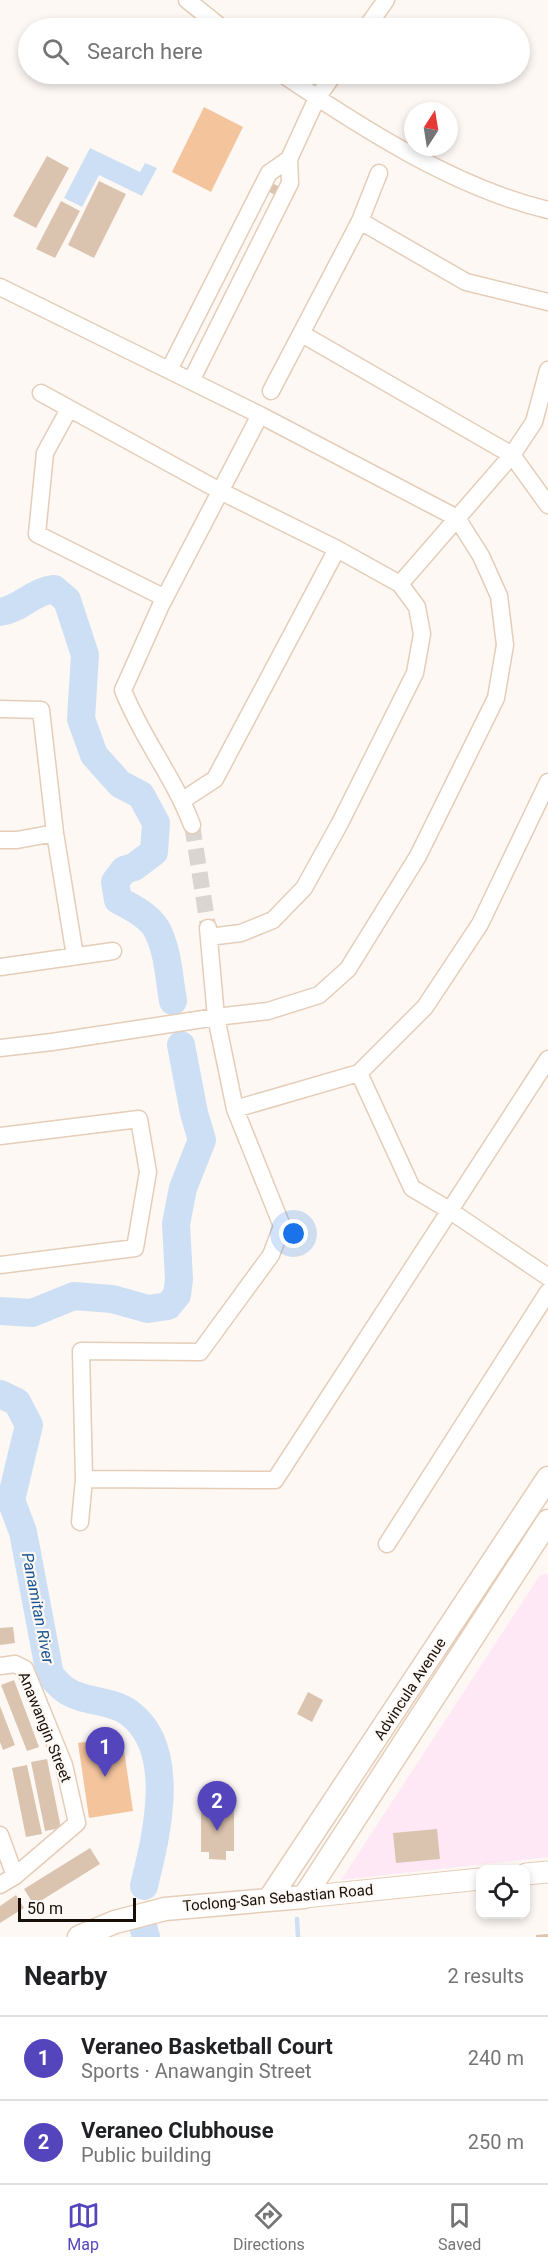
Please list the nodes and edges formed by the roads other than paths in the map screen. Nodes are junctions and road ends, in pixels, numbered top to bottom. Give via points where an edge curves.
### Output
1 (187, 0) edge
2 (386, 0) edge
3 (210, 18) edge
4 (373, 18) edge
5 (297, 84) edge
6 (327, 84) edge
7 (317, 98) junction
8 (289, 159) junction
9 (379, 173) dead end
10 (548, 210) edge
11 (360, 221) junction
12 (0, 287) edge
13 (548, 302) edge
14 (302, 334) junction
15 (170, 370) junction
16 (548, 370) edge
17 (191, 381) junction
18 (271, 391) dead end
19 (41, 393) dead end
20 (69, 409) junction
21 (260, 415) junction
22 (512, 456) junction
23 (220, 491) junction
24 (548, 505) edge
25 (457, 518) junction
26 (337, 549) junction
27 (400, 584) junction
28 (165, 598) junction
29 (0, 709) edge
30 (548, 782) edge
31 (183, 800) junction
32 (192, 825) tunnel mouth
33 (55, 833) junction
34 (0, 840) edge
35 (112, 951) dead end
36 (75, 956) junction
37 (0, 967) edge
38 (216, 1017) junction
39 (0, 1048) edge
40 (548, 1059) edge
41 (359, 1073) junction
42 (235, 1109) junction
43 (0, 1136) edge
44 (449, 1210) junction
45 (0, 1265) edge
46 (548, 1277) edge
47 (548, 1292) edge
48 (548, 1478) edge
49 (84, 1479) junction
50 (548, 1521) edge
51 (80, 1522) dead end
52 (509, 1538) junction
53 (387, 1544) dead end
54 (528, 1551) junction
55 (0, 1666) edge
56 (0, 1835) edge
57 (548, 1872) edge
58 (530, 1874) edge
59 (476, 1879) edge
60 (7, 1880) edge
61 (304, 1897) junction
62 (270, 1898) junction
63 (79, 1937) edge

1 - 3 street
2 - 4 street
5 - 7 street
6 - 7 street
7 - 8 street
7 - 10 street via 451,174 514,202
8 - 15 street via 268,173
8 - 17 street via 290,183
9 - 11 street
11 - 13 street via 466,282
11 - 14 street
12 - 15 street
14 - 18 street
14 - 22 street
15 - 17 street
16 - 22 street via 534,422
17 - 21 street
19 - 20 street
20 - 23 street
20 - 28 street via 45,453 37,534
21 - 23 street
21 - 25 street
22 - 24 street
22 - 25 street
23 - 26 street
23 - 28 street
25 - 27 street
25 - 38 street via 482,556 499,596 505,645 496,698 418,856 348,969 319,995 268,1011
26 - 27 street
26 - 31 street via 215,779
27 - 38 street via 417,607 422,634 415,673 304,888 273,920 240,933 208,932
28 - 31 street via 123,690 133,716
29 - 33 street via 41,710
30 - 41 street via 480,924 425,1007
31 - 32 street
33 - 34 street
33 - 36 street
35 - 36 street
36 - 37 street
38 - 39 street
38 - 42 street
40 - 44 street
41 - 42 street
41 - 44 street via 412,1188
42 - 49 street via 282,1226 271,1255 200,1352 81,1351
43 - 45 street via 139,1119 148,1172 135,1248
44 - 46 street
44 - 49 street via 275,1480
47 - 53 street
48 - 52 main road, Advincula Avenue
49 - 51 street
50 - 54 main road, Advincula Avenue
52 - 54 main road
52 - 62 main road, Advincula Avenue
54 - 61 main road, Advincula Avenue
55 - 60 street, Anawangin Street via 15,1664 25,1669 64,1765 77,1823
56 - 60 street
57 - 58 street
59 - 61 street, Toclong-San Sebastian Road
61 - 62 main road, Toclong-San Sebastian Road
62 - 63 main road, Toclong-San Sebastian Road via 165,1909 123,1919

